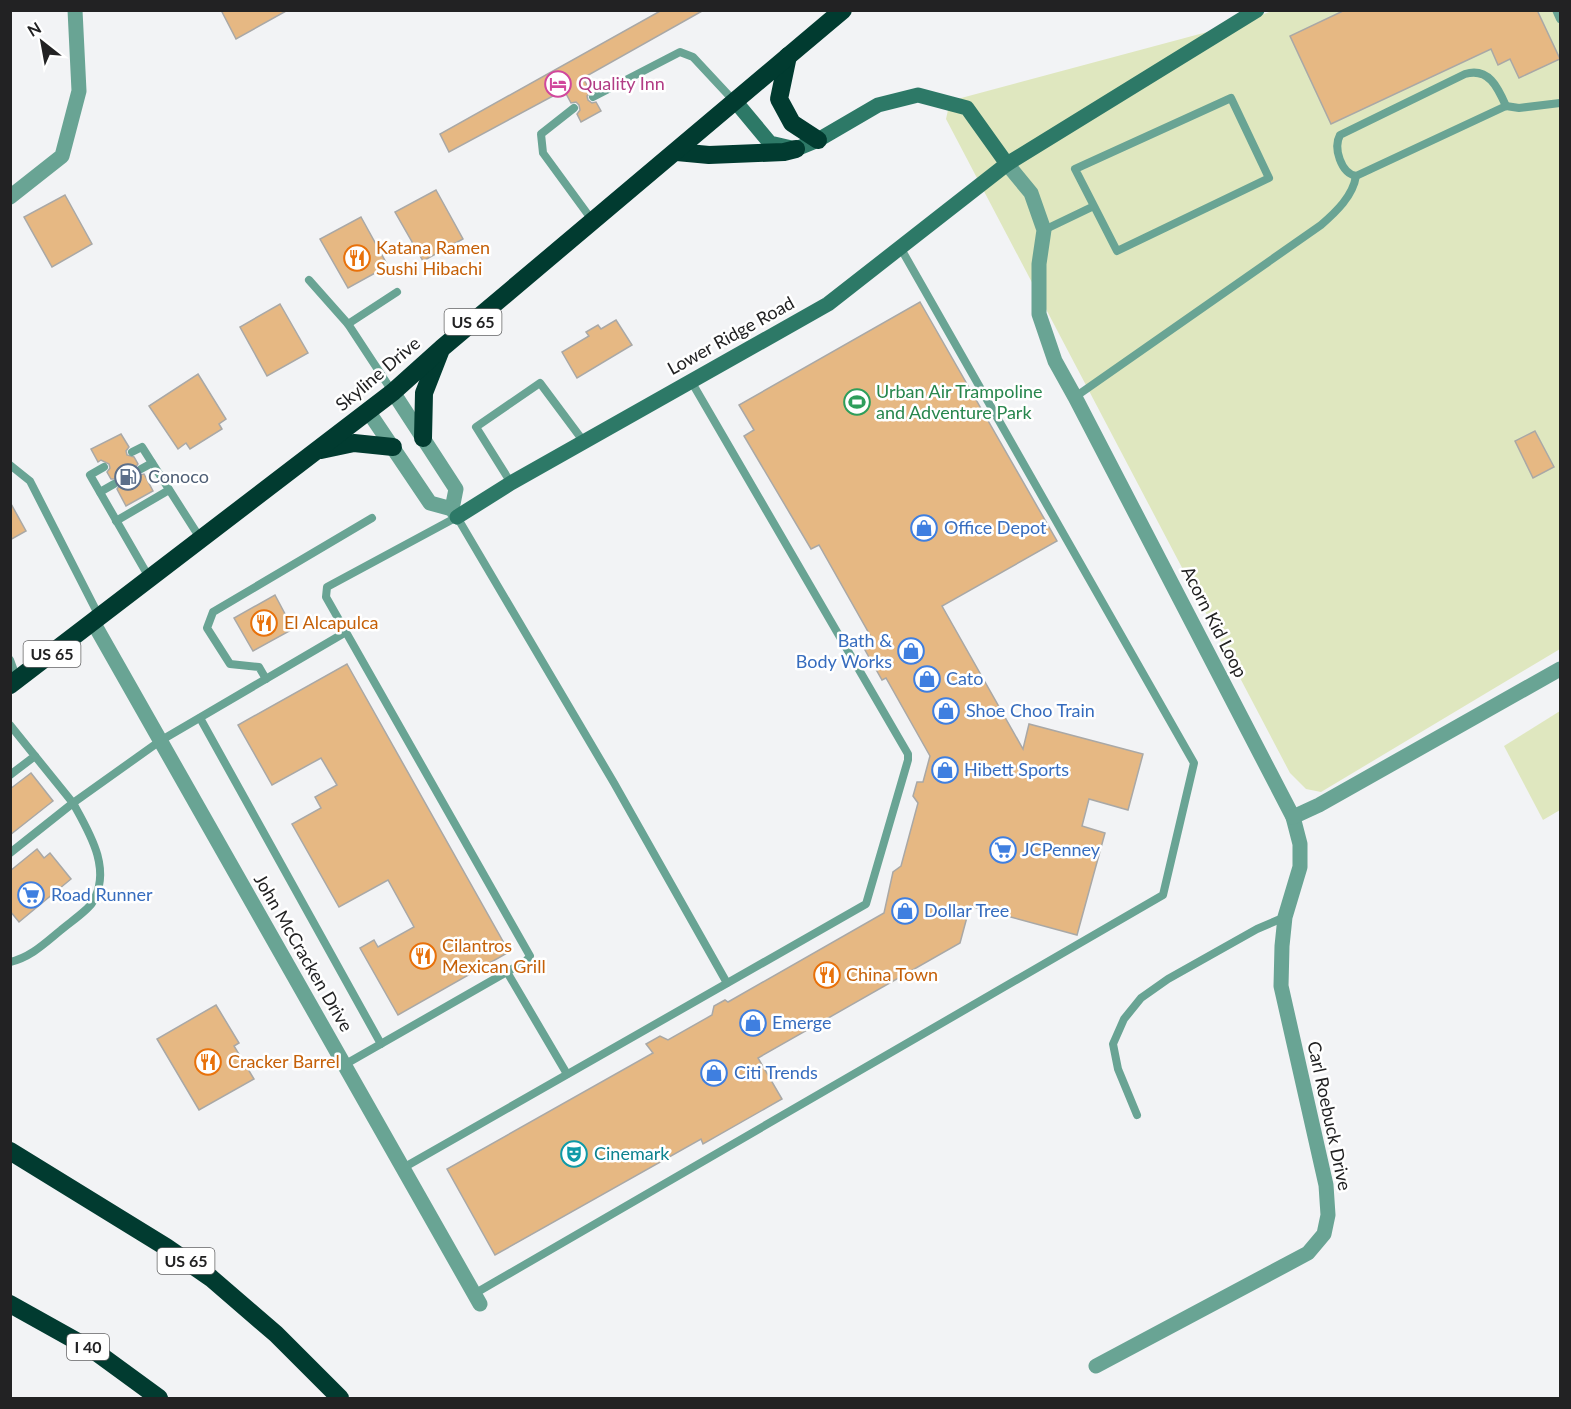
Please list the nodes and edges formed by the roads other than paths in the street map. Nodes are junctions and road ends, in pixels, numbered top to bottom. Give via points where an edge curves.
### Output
1 (75, 10) edge
2 (843, 10) edge
3 (1257, 10) edge
4 (1556, 10) edge
5 (1560, 20) edge
6 (788, 56) junction
7 (593, 97) dead end
8 (735, 101) junction
9 (1560, 103) edge
10 (1506, 106) junction
11 (574, 108) dead end
12 (818, 140) junction
13 (796, 149) junction
14 (676, 152) junction
15 (1007, 164) junction
16 (1356, 176) junction
17 (10, 197) edge
18 (1095, 206) junction
19 (593, 221) junction
20 (1044, 230) junction
21 (900, 247) junction
22 (309, 280) dead end
23 (398, 292) dead end
24 (348, 324) junction
25 (442, 348) junction
26 (691, 381) junction
27 (393, 392) junction
28 (1075, 397) junction
29 (368, 411) junction
30 (423, 438) junction
31 (584, 442) junction
32 (393, 447) junction
33 (316, 451) junction
34 (132, 452) dead end
35 (152, 463) junction
36 (10, 465) edge
37 (105, 467) dead end
38 (141, 469) dead end
39 (511, 483) junction
40 (114, 484) dead end
41 (169, 490) junction
42 (100, 492) junction
43 (454, 513) junction
44 (372, 518) dead end
45 (116, 521) junction
46 (201, 540) junction
47 (150, 579) junction
48 (96, 620) junction
49 (346, 632) junction
50 (10, 660) edge
51 (1560, 669) edge
52 (266, 679) junction
53 (14, 683) edge
54 (200, 718) junction
55 (10, 725) edge
56 (160, 741) junction
57 (35, 756) junction
58 (10, 775) edge
59 (73, 803) junction
60 (1293, 817) junction
61 (10, 853) edge
62 (1285, 916) junction
63 (10, 962) edge
64 (507, 972) junction
65 (727, 983) junction
66 (381, 1044) junction
67 (344, 1065) junction
68 (567, 1074) junction
69 (1137, 1115) dead end
70 (10, 1151) edge
71 (403, 1168) junction
72 (477, 1299) joint
73 (10, 1304) edge
74 (1096, 1366) dead end
75 (159, 1398) edge
76 (340, 1398) edge

1 - 17 street via 79,91 62,156
2 - 6 highway, Skyline Drive / US 65
3 - 15 street, Lower Ridge Road
4 - 5 lane
6 - 8 highway, Skyline Drive / US 65
6 - 12 highway via 779,99 792,123
7 - 8 lane via 680,51 693,57
8 - 13 street via 770,143
8 - 14 highway, Skyline Drive / US 65
9 - 10 lane
10 - 16 lane
10 - 16 lane via 1491,79 1478,73 1465,74 1340,135 1336,149 1347,171
11 - 19 lane via 541,134 543,153
12 - 13 street
12 - 15 street via 878,105 918,95 967,108
13 - 14 highway via 709,155
14 - 19 highway, Skyline Drive / US 65
15 - 20 street, Acorn Kid Loop via 1031,193
15 - 21 street, Lower Ridge Road
16 - 28 lane via 1347,197 1321,225
18 - 18 lane via 1117,251 1269,178 1231,98 1076,169
18 - 20 lane
19 - 25 highway, Skyline Drive / US 65
20 - 28 street, Acorn Kid Loop via 1039,264 1040,315 1055,361
21 - 26 street, Lower Ridge Road via 828,304
21 - 72 lane via 1194,763 1163,895
22 - 24 lane
23 - 24 lane
24 - 27 lane
25 - 27 highway, Skyline Drive / US 65
25 - 30 highway via 424,393
26 - 31 street, Lower Ridge Road
26 - 65 lane via 908,760 866,904
27 - 29 highway, Skyline Drive / US 65
27 - 30 street
28 - 60 street, Acorn Kid Loop
29 - 32 street
29 - 33 highway, Skyline Drive / US 65
30 - 43 street via 456,489
31 - 39 street, Lower Ridge Road
31 - 39 lane via 540,383 476,427
32 - 33 highway via 354,443
32 - 43 street via 430,503
33 - 46 highway, Skyline Drive / US 65
34 - 35 lane via 142,447
35 - 38 lane
35 - 41 lane
36 - 48 lane via 30,481
37 - 42 lane via 90,475
39 - 43 street, Lower Ridge Road
40 - 42 lane
41 - 45 lane
41 - 46 lane
42 - 45 lane
43 - 49 lane via 327,588 326,597
43 - 65 lane
44 - 52 lane via 213,612 207,628 230,664 259,667
45 - 47 lane
46 - 47 highway, Skyline Drive / US 65
47 - 48 highway, Skyline Drive / US 65
48 - 53 highway, Skyline Drive / US 65
48 - 56 street, John McCracken Drive
49 - 52 lane
49 - 64 lane via 531,955
50 - 53 lane
51 - 60 street
52 - 54 lane
54 - 56 lane
54 - 66 lane
55 - 57 lane
56 - 59 lane
56 - 67 street, John McCracken Drive
57 - 58 lane
57 - 59 lane
59 - 61 lane
59 - 63 lane via 94,841 99,861 99,883 92,903 37,950
60 - 62 street, Carl Roebuck Drive via 1300,844 1300,867
62 - 69 lane via 1168,979 1142,998 1124,1019 1113,1044 1118,1069
62 - 74 street, Carl Roebuck Drive via 1281,986 1326,1185 1328,1215 1324,1234 1308,1254
64 - 66 lane
64 - 68 lane
65 - 68 lane
66 - 67 lane
67 - 71 street, John McCracken Drive
68 - 71 lane
70 - 76 highway, US 65 via 211,1278 276,1334
71 - 72 street, John McCracken Drive
73 - 75 highway, I 40 via 96,1352

